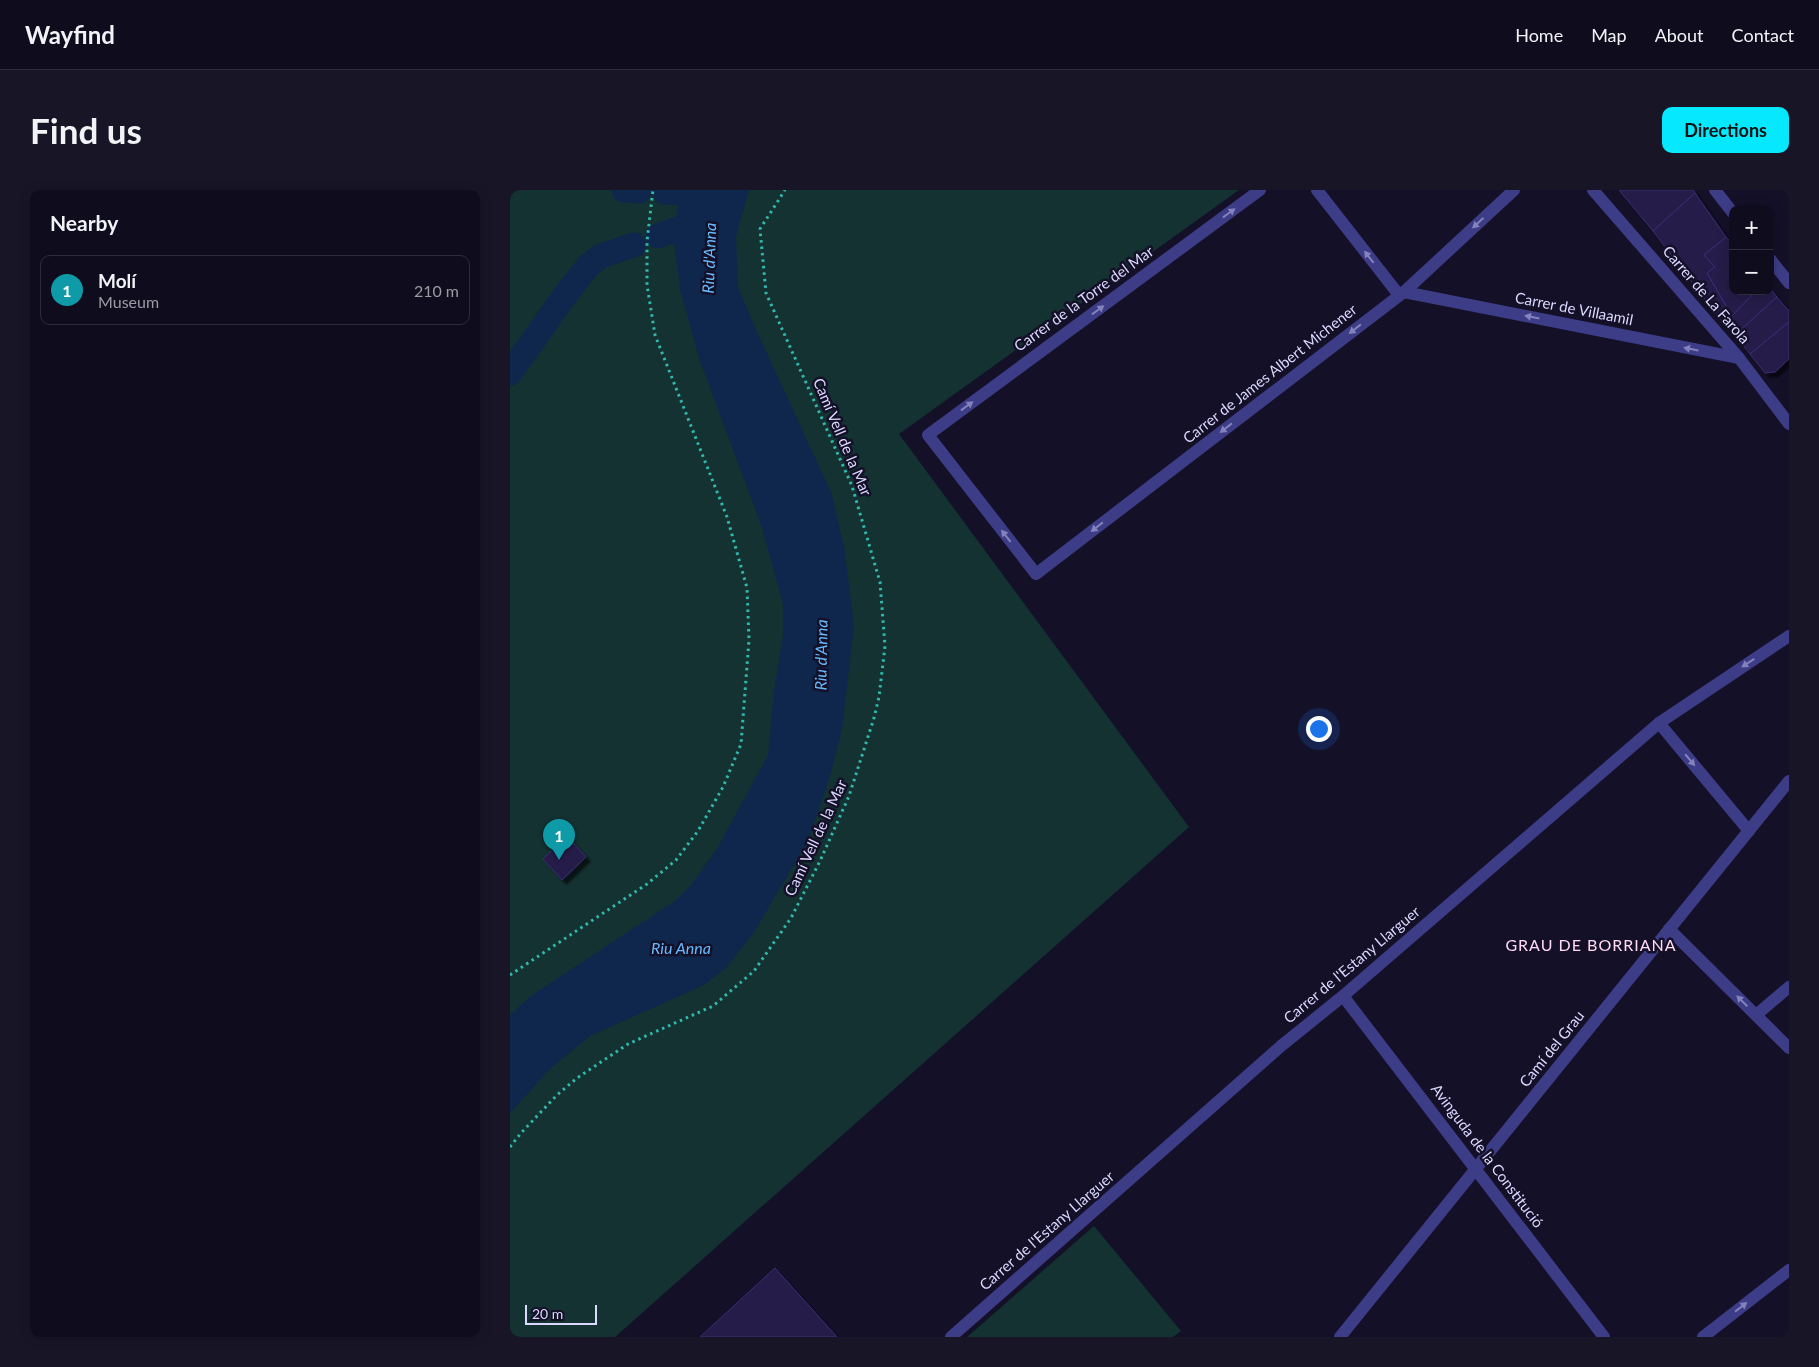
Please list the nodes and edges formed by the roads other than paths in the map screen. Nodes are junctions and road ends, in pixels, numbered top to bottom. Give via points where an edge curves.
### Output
1 (1260, 190) edge
2 (1317, 190) edge
3 (1514, 190) edge
4 (1593, 190) edge
5 (1714, 190) edge
6 (1729, 208) edge
7 (1774, 264) edge
8 (1789, 283) edge
9 (1401, 294) junction
10 (1739, 358) junction
11 (1789, 424) edge
12 (1036, 574) joint
13 (1789, 636) edge
14 (1658, 723) junction
15 (1789, 781) edge
16 (1749, 831) junction
17 (1669, 929) junction
18 (1789, 987) edge
19 (1344, 996) junction
20 (1756, 1015) junction
21 (1789, 1048) edge
22 (1476, 1169) junction
23 (1789, 1270) edge
24 (951, 1337) edge
25 (1340, 1337) edge
26 (1604, 1337) edge
27 (1703, 1337) edge

12 -> 1 street, Carrer de la Torre del Mar via 928,435
9 -> 2 street
3 -> 9 street, Carrer de James Albert Michener
4 - 10 street, Carrer de La Farola
5 - 6 street
7 - 8 street
10 -> 9 street, Carrer de Villaamil
9 -> 12 street, Carrer de James Albert Michener
10 - 11 street, Carrer de La Farola
13 -> 14 street, Carrer de l'Estany Llarguer
14 -> 16 street
14 - 19 street, Carrer de l'Estany Llarguer
15 - 16 street, Camí del Grau
16 - 17 street, Camí del Grau
20 -> 17 street
17 - 22 street, Camí del Grau
18 - 20 street
19 - 22 street, Avinguda de la Constitució
19 - 24 street, Carrer de l'Estany Llarguer via 1281,1046
20 - 21 street
22 - 25 street, Camí del Grau
22 - 26 street, Avinguda de la Constitució
27 -> 23 street

